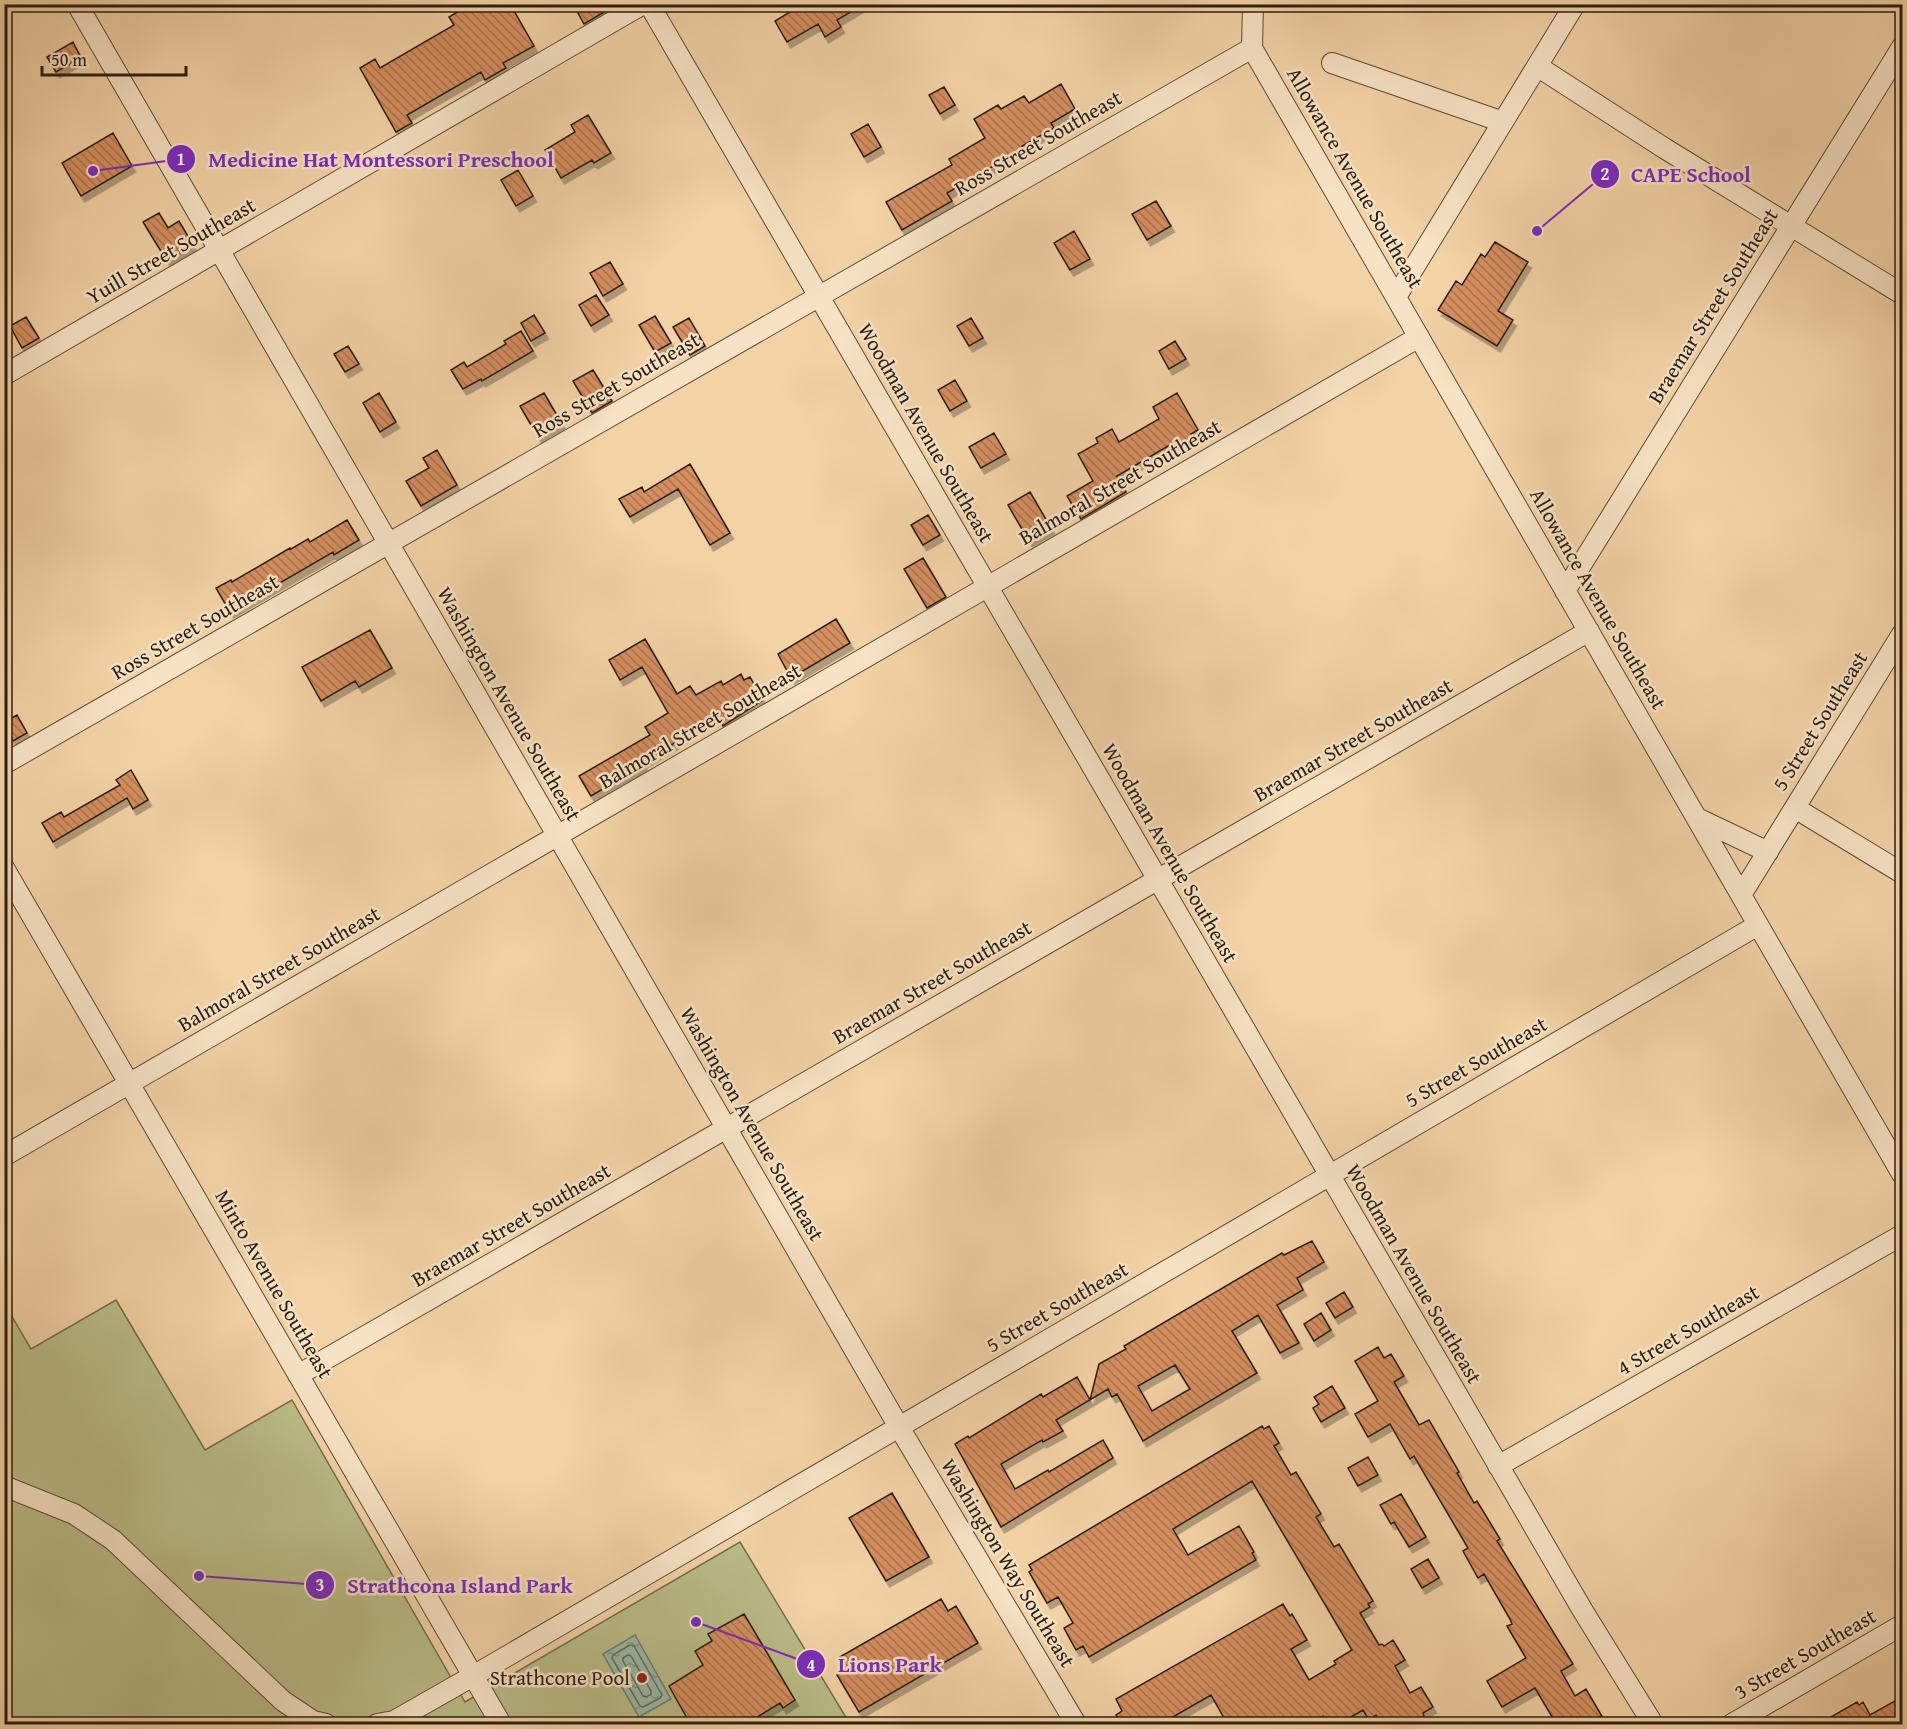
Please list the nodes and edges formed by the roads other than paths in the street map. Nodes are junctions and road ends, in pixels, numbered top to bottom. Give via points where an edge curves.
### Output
1 (77, 4) edge
2 (643, 4) edge
3 (650, 4) edge
4 (1253, 4) edge
5 (1575, 4) edge
6 (1902, 47) edge
7 (1252, 48) junction
8 (1332, 63) dead end
9 (1537, 66) junction
10 (1503, 122) junction
11 (1791, 226) junction
12 (219, 250) junction
13 (1902, 294) edge
14 (819, 296) junction
15 (1396, 297) junction
16 (1419, 337) junction
17 (4, 375) edge
18 (388, 543) junction
19 (988, 587) junction
20 (1565, 591) junction
21 (1589, 632) junction
22 (1902, 634) edge
23 (4, 764) edge
24 (1796, 808) junction
25 (1696, 818) junction
26 (558, 836) junction
27 (1768, 852) junction
28 (4, 868) edge
29 (1902, 873) edge
30 (1158, 880) junction
31 (1741, 895) junction
32 (1758, 925) junction
33 (129, 1084) junction
34 (727, 1128) junction
35 (4, 1156) edge
36 (1902, 1174) edge
37 (1329, 1175) junction
38 (1902, 1235) edge
39 (298, 1375) junction
40 (899, 1427) junction
41 (1498, 1466) junction
42 (4, 1486) edge
43 (1902, 1625) edge
44 (473, 1676) junction
45 (326, 1725) edge
46 (377, 1725) edge
47 (501, 1725) edge
48 (1076, 1725) edge
49 (1653, 1725) edge
50 (1732, 1725) edge

1 - 12 street, Washington Avenue Southeast
2 - 12 street, Yuill Street Southeast
3 - 14 street, Woodman Avenue Southeast
4 - 7 street
5 - 9 street
6 - 11 street, Braemar Street Southeast
7 - 14 street, Ross Street Southeast
7 - 15 street, Allowance Avenue Southeast
8 - 10 street
9 - 10 street
9 - 11 street
10 - 15 street
11 - 13 street
11 - 20 street, Braemar Street Southeast
12 - 17 street, Yuill Street Southeast
12 - 18 street, Washington Avenue Southeast
14 - 18 street, Ross Street Southeast
14 - 19 street, Woodman Avenue Southeast
15 - 16 street, Allowance Avenue Southeast
16 - 19 street, Balmoral Street Southeast
16 - 20 street, Allowance Avenue Southeast
18 - 23 street, Ross Street Southeast
18 - 26 street, Washington Avenue Southeast
19 - 26 street, Balmoral Street Southeast
19 - 30 street, Woodman Avenue Southeast
20 - 21 street, Allowance Avenue Southeast
21 - 25 street, Allowance Avenue Southeast
21 - 30 street, Braemar Street Southeast
22 - 24 street, 5 Street Southeast
24 - 27 street, 5 Street Southeast
24 - 29 street
25 - 27 street
25 - 31 street, Allowance Avenue Southeast
26 - 33 street, Balmoral Street Southeast
26 - 34 street, Washington Avenue Southeast
27 - 31 street, 5 Street Southeast
28 - 33 street, Minto Avenue Southeast
30 - 34 street, Braemar Street Southeast
30 - 37 street, Woodman Avenue Southeast
31 - 32 street, Allowance Avenue Southeast
32 - 36 street, Allowance Avenue Southeast
32 - 37 street, 5 Street Southeast
33 - 35 street, Balmoral Street Southeast
33 - 39 street, Minto Avenue Southeast
34 - 39 street, Braemar Street Southeast
34 - 40 street, Washington Avenue Southeast
37 - 40 street, 5 Street Southeast
37 - 41 street, Woodman Avenue Southeast
38 - 41 street, 4 Street Southeast
39 - 44 street, Minto Avenue Southeast
40 - 44 street, 5 Street Southeast
40 - 48 street, Washington Way Southeast
41 - 49 street, Woodman Avenue Southeast
42 - 45 street via 74,1514 113,1540 283,1701
43 - 50 street, 3 Street Southeast
44 - 46 street, 5 Street Southeast via 394,1721
44 - 47 street, Minto Avenue Southeast

